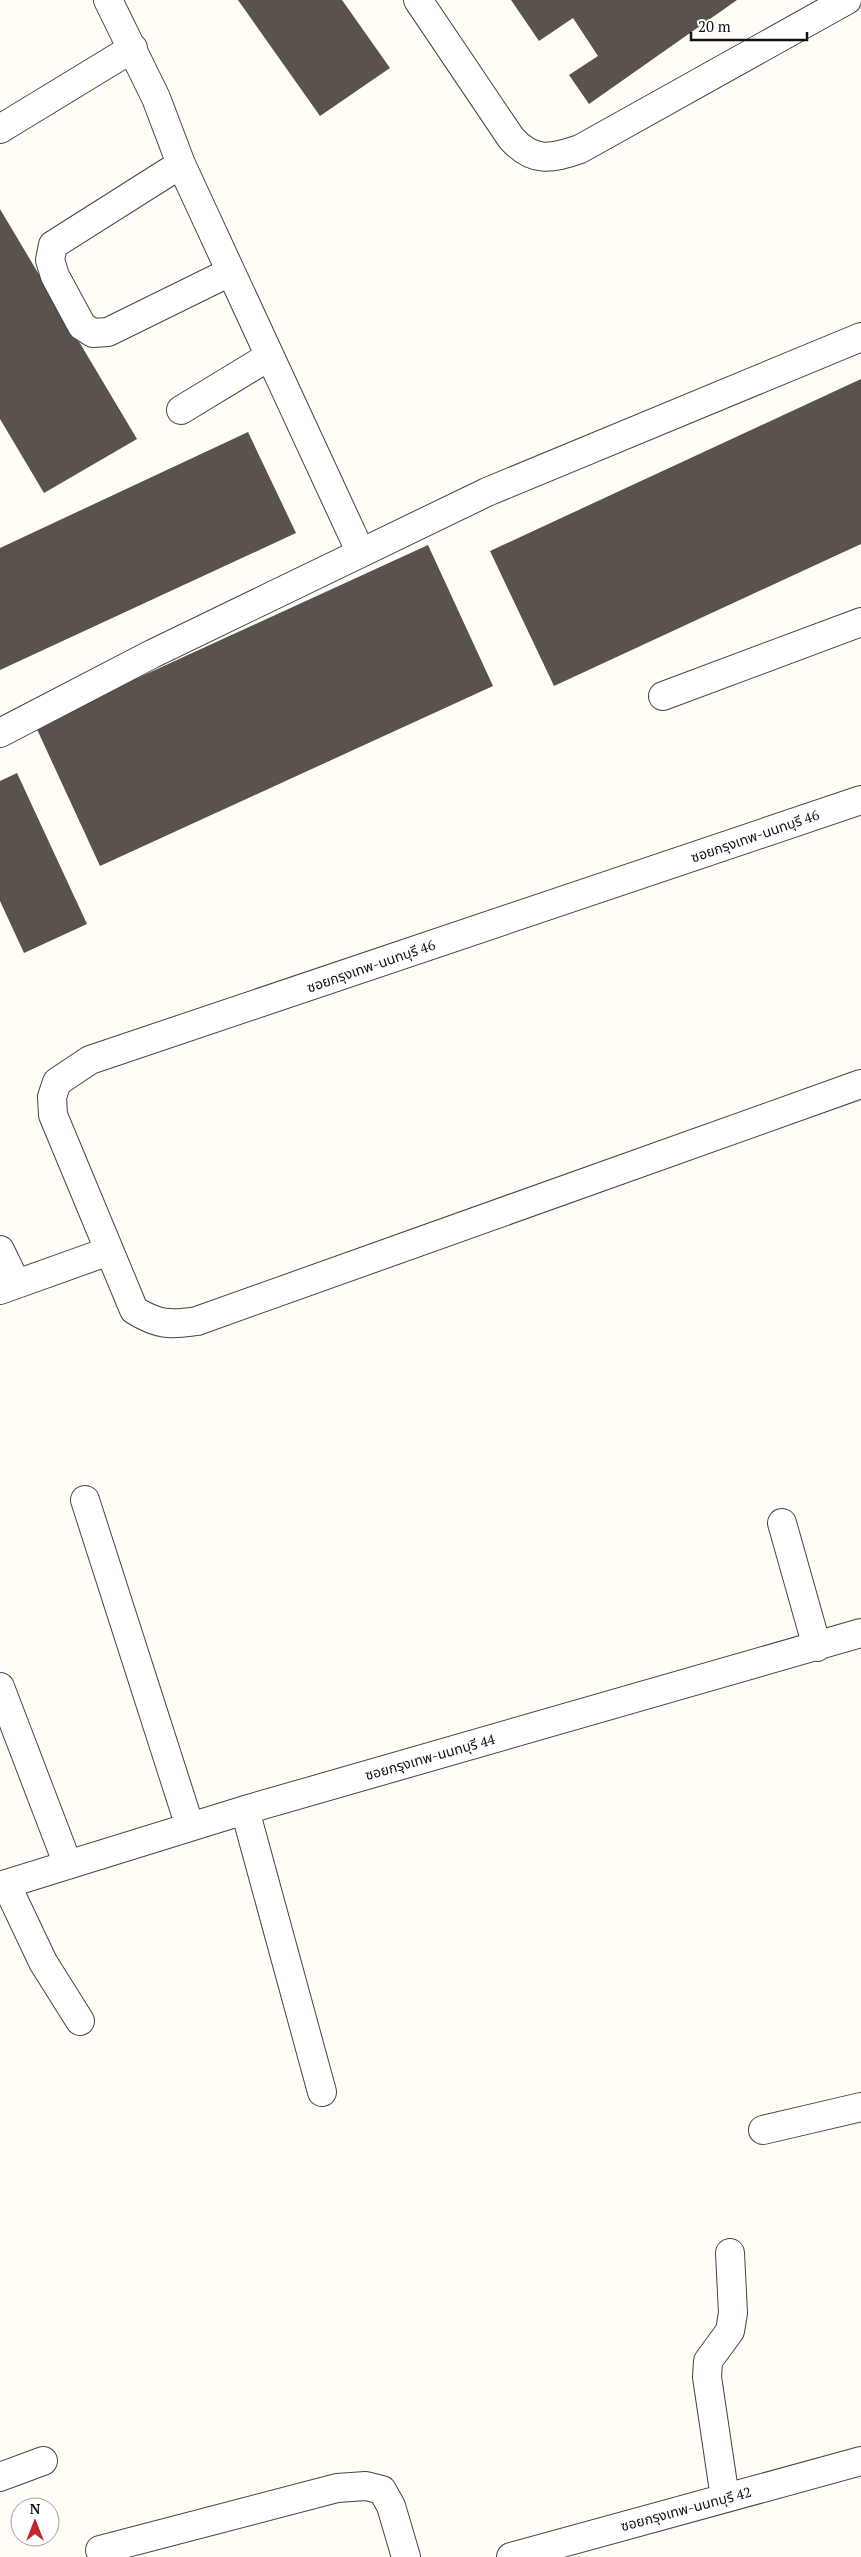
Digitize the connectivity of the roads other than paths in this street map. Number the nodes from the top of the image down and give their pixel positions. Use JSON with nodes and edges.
{"nodes":[{"id":1,"x":108,"y":0,"type":"edge"},
{"id":2,"x":418,"y":0,"type":"edge"},
{"id":3,"x":847,"y":0,"type":"edge"},
{"id":4,"x":133,"y":48,"type":"junction"},
{"id":5,"x":0,"y":129,"type":"edge"},
{"id":6,"x":181,"y":164,"type":"junction"},
{"id":7,"x":230,"y":272,"type":"junction"},
{"id":8,"x":861,"y":337,"type":"edge"},
{"id":9,"x":270,"y":356,"type":"junction"},
{"id":10,"x":181,"y":410,"type":"dead end"},
{"id":11,"x":360,"y":552,"type":"junction"},
{"id":12,"x":861,"y":622,"type":"edge"},
{"id":13,"x":664,"y":696,"type":"dead end"},
{"id":14,"x":0,"y":733,"type":"edge"},
{"id":15,"x":861,"y":800,"type":"edge"},
{"id":16,"x":861,"y":1084,"type":"edge"},
{"id":17,"x":0,"y":1250,"type":"edge"},
{"id":18,"x":109,"y":1251,"type":"junction"},
{"id":19,"x":8,"y":1287,"type":"edge"},
{"id":20,"x":86,"y":1500,"type":"dead end"},
{"id":21,"x":782,"y":1523,"type":"dead end"},
{"id":22,"x":861,"y":1633,"type":"edge"},
{"id":23,"x":817,"y":1647,"type":"junction"},
{"id":24,"x":0,"y":1687,"type":"edge"},
{"id":25,"x":245,"y":1810,"type":"junction"},
{"id":26,"x":190,"y":1827,"type":"junction"},
{"id":27,"x":68,"y":1865,"type":"junction"},
{"id":28,"x":3,"y":1885,"type":"edge"},
{"id":29,"x":80,"y":2021,"type":"dead end"},
{"id":30,"x":322,"y":2092,"type":"dead end"},
{"id":31,"x":861,"y":2107,"type":"edge"},
{"id":32,"x":763,"y":2130,"type":"dead end"},
{"id":33,"x":730,"y":2253,"type":"dead end"},
{"id":34,"x":43,"y":2461,"type":"dead end"},
{"id":35,"x":861,"y":2461,"type":"edge"},
{"id":36,"x":0,"y":2477,"type":"edge"},
{"id":37,"x":725,"y":2498,"type":"junction"},
{"id":38,"x":100,"y":2550,"type":"dead end"},
{"id":39,"x":406,"y":2557,"type":"edge"},
{"id":40,"x":511,"y":2557,"type":"edge"}],
"edges":[{"from":1,"to":4,"type":"street"},
{"from":2,"to":3,"type":"street"},
{"from":4,"to":5,"type":"street"},
{"from":4,"to":6,"type":"street"},
{"from":6,"to":7,"type":"street"},
{"from":6,"to":7,"type":"street"},
{"from":7,"to":9,"type":"street"},
{"from":8,"to":11,"type":"street"},
{"from":9,"to":10,"type":"street"},
{"from":9,"to":11,"type":"street"},
{"from":11,"to":14,"type":"street"},
{"from":12,"to":13,"type":"street"},
{"from":15,"to":18,"type":"street","name":"ซอยกรุงเทพ-นนทบุรี 46"},
{"from":16,"to":18,"type":"street","name":"ซอยกรุงเทพ-นนทบุรี 46"},
{"from":17,"to":19,"type":"street"},
{"from":18,"to":19,"type":"street"},
{"from":20,"to":26,"type":"street"},
{"from":21,"to":23,"type":"street"},
{"from":22,"to":23,"type":"street","name":"ซอยกรุงเทพ-นนทบุรี 44"},
{"from":23,"to":25,"type":"street","name":"ซอยกรุงเทพ-นนทบุรี 44"},
{"from":24,"to":27,"type":"street"},
{"from":25,"to":26,"type":"street","name":"ซอยกรุงเทพ-นนทบุรี 44"},
{"from":25,"to":30,"type":"street"},
{"from":26,"to":27,"type":"street","name":"ซอยกรุงเทพ-นนทบุรี 44"},
{"from":27,"to":28,"type":"street","name":"ซอยกรุงเทพ-นนทบุรี 44"},
{"from":28,"to":29,"type":"street"},
{"from":31,"to":32,"type":"street"},
{"from":33,"to":37,"type":"street"},
{"from":34,"to":36,"type":"street"},
{"from":35,"to":37,"type":"street","name":"ซอยกรุงเทพ-นนทบุรี 42"},
{"from":37,"to":40,"type":"street","name":"ซอยกรุงเทพ-นนทบุรี 42"},
{"from":38,"to":39,"type":"street"}]}
